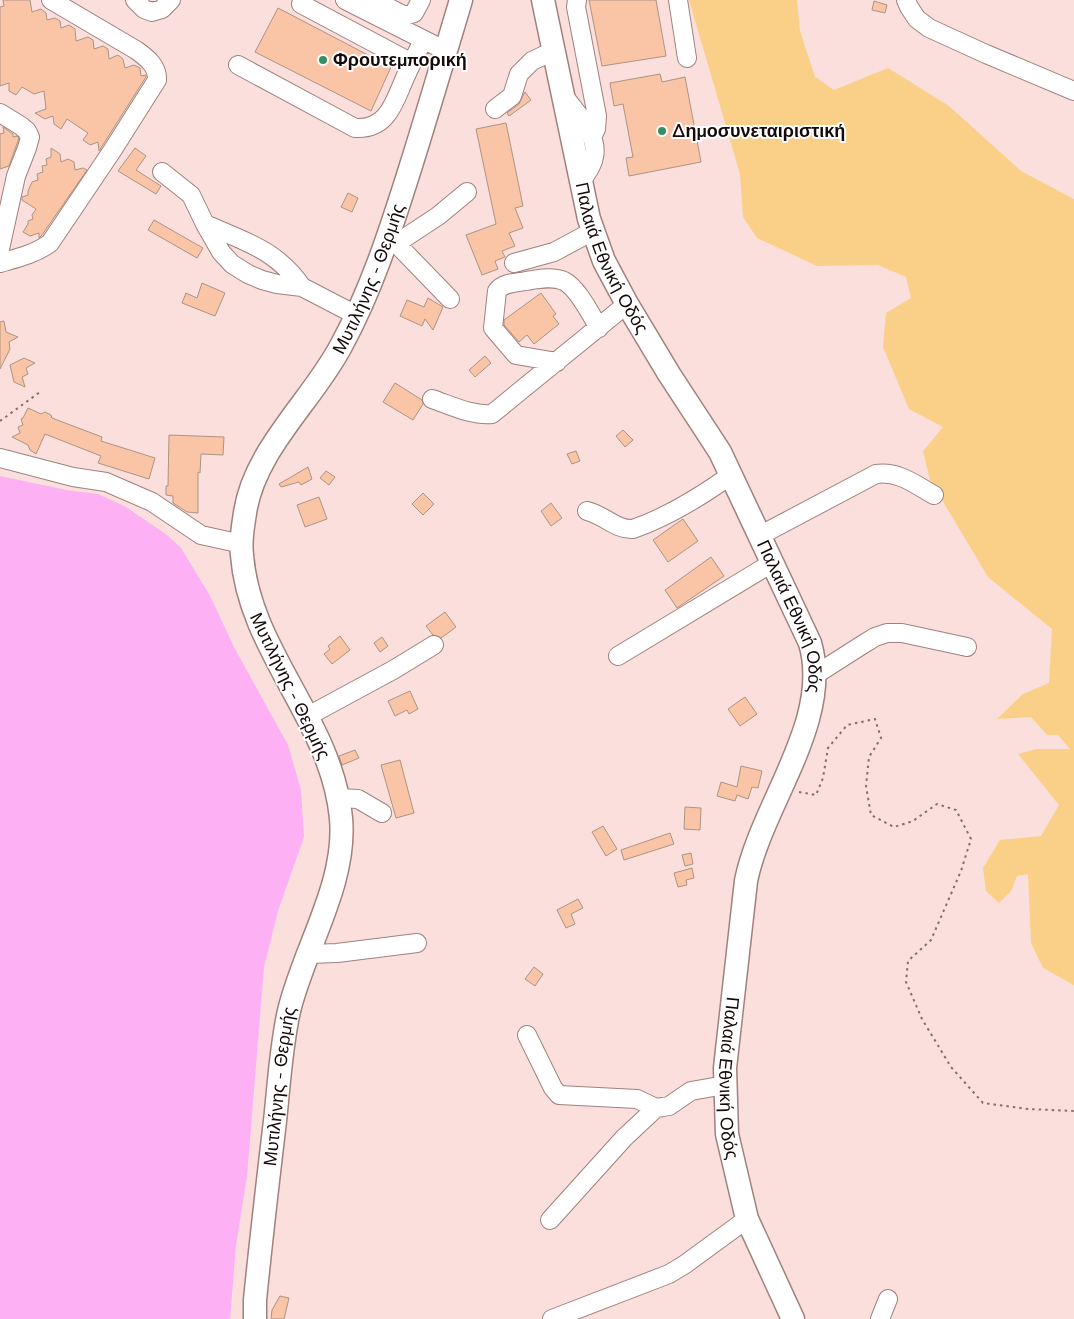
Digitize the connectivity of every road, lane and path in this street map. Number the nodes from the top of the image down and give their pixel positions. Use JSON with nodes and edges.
{"nodes":[{"id":1,"x":135,"y":0,"type":"edge"},
{"id":2,"x":171,"y":0,"type":"edge"},
{"id":3,"x":345,"y":0,"type":"edge"},
{"id":4,"x":374,"y":0,"type":"edge"},
{"id":5,"x":421,"y":0,"type":"edge"},
{"id":6,"x":462,"y":0,"type":"edge"},
{"id":7,"x":543,"y":0,"type":"edge"},
{"id":8,"x":551,"y":0,"type":"edge"},
{"id":9,"x":577,"y":0,"type":"edge"},
{"id":10,"x":678,"y":0,"type":"edge"},
{"id":11,"x":906,"y":0,"type":"edge"},
{"id":12,"x":59,"y":2,"type":"edge"},
{"id":13,"x":301,"y":4,"type":"dead end"},
{"id":14,"x":548,"y":22,"type":"junction"},
{"id":15,"x":423,"y":40,"type":"junction"},
{"id":16,"x":446,"y":51,"type":"junction"},
{"id":17,"x":554,"y":51,"type":"junction"},
{"id":18,"x":687,"y":58,"type":"dead end"},
{"id":19,"x":412,"y":63,"type":"junction"},
{"id":20,"x":238,"y":65,"type":"dead end"},
{"id":21,"x":1074,"y":91,"type":"edge"},
{"id":22,"x":562,"y":92,"type":"junction"},
{"id":23,"x":495,"y":109,"type":"dead end"},
{"id":24,"x":0,"y":113,"type":"edge"},
{"id":25,"x":592,"y":137,"type":"junction"},
{"id":26,"x":162,"y":172,"type":"dead end"},
{"id":27,"x":581,"y":182,"type":"junction"},
{"id":28,"x":467,"y":192,"type":"dead end"},
{"id":29,"x":205,"y":224,"type":"junction"},
{"id":30,"x":2,"y":228,"type":"edge"},
{"id":31,"x":593,"y":231,"type":"junction"},
{"id":32,"x":393,"y":240,"type":"junction"},
{"id":33,"x":253,"y":245,"type":"junction"},
{"id":34,"x":0,"y":249,"type":"edge"},
{"id":35,"x":0,"y":263,"type":"edge"},
{"id":36,"x":514,"y":263,"type":"dead end"},
{"id":37,"x":240,"y":269,"type":"junction"},
{"id":38,"x":302,"y":287,"type":"junction"},
{"id":39,"x":450,"y":299,"type":"dead end"},
{"id":40,"x":627,"y":304,"type":"junction"},
{"id":41,"x":356,"y":315,"type":"junction"},
{"id":42,"x":599,"y":328,"type":"junction"},
{"id":43,"x":557,"y":362,"type":"junction"},
{"id":44,"x":40,"y":392,"type":"dead end"},
{"id":45,"x":432,"y":400,"type":"dead end"},
{"id":46,"x":0,"y":422,"type":"edge"},
{"id":47,"x":0,"y":458,"type":"edge"},
{"id":48,"x":731,"y":475,"type":"junction"},
{"id":49,"x":934,"y":495,"type":"dead end"},
{"id":50,"x":587,"y":511,"type":"dead end"},
{"id":51,"x":759,"y":536,"type":"junction"},
{"id":52,"x":242,"y":544,"type":"junction"},
{"id":53,"x":772,"y":563,"type":"junction"},
{"id":54,"x":434,"y":645,"type":"dead end"},
{"id":55,"x":967,"y":648,"type":"dead end"},
{"id":56,"x":618,"y":656,"type":"dead end"},
{"id":57,"x":815,"y":675,"type":"junction"},
{"id":58,"x":308,"y":716,"type":"junction"},
{"id":59,"x":782,"y":788,"type":"junction"},
{"id":60,"x":339,"y":798,"type":"junction"},
{"id":61,"x":382,"y":813,"type":"dead end"},
{"id":62,"x":417,"y":943,"type":"dead end"},
{"id":63,"x":309,"y":954,"type":"junction"},
{"id":64,"x":527,"y":1036,"type":"dead end"},
{"id":65,"x":725,"y":1085,"type":"junction"},
{"id":66,"x":656,"y":1108,"type":"junction"},
{"id":67,"x":1074,"y":1111,"type":"edge"},
{"id":68,"x":550,"y":1220,"type":"dead end"},
{"id":69,"x":747,"y":1220,"type":"junction"},
{"id":70,"x":888,"y":1300,"type":"dead end"},
{"id":71,"x":255,"y":1319,"type":"edge"},
{"id":72,"x":552,"y":1319,"type":"edge"},
{"id":73,"x":793,"y":1319,"type":"edge"},
{"id":74,"x":880,"y":1319,"type":"edge"}],
"edges":[{"from":1,"to":2,"type":"street"},
{"from":3,"to":15,"type":"street"},
{"from":4,"to":5,"type":"street"},
{"from":6,"to":16,"type":"main road","name":"Μυτιλήνης - Θερμής"},
{"from":7,"to":14,"type":"main road","name":"Παλαιά Εθνική Οδός"},
{"from":8,"to":14,"type":"street"},
{"from":9,"to":25,"type":"street"},
{"from":10,"to":18,"type":"street"},
{"from":11,"to":21,"type":"street"},
{"from":12,"to":35,"type":"street"},
{"from":13,"to":19,"type":"street"},
{"from":14,"to":17,"type":"main road","name":"Παλαιά Εθνική Οδός"},
{"from":15,"to":16,"type":"street"},
{"from":15,"to":19,"type":"street"},
{"from":16,"to":32,"type":"main road","name":"Μυτιλήνης - Θερμής"},
{"from":17,"to":22,"type":"main road","name":"Παλαιά Εθνική Οδός"},
{"from":17,"to":23,"type":"street"},
{"from":19,"to":20,"type":"street"},
{"from":22,"to":25,"type":"street"},
{"from":22,"to":27,"type":"main road","name":"Παλαιά Εθνική Οδός"},
{"from":24,"to":30,"type":"street"},
{"from":25,"to":27,"type":"street"},
{"from":26,"to":29,"type":"street"},
{"from":27,"to":31,"type":"main road","name":"Παλαιά Εθνική Οδός"},
{"from":28,"to":32,"type":"street"},
{"from":29,"to":33,"type":"street"},
{"from":29,"to":37,"type":"street"},
{"from":30,"to":34,"type":"street"},
{"from":31,"to":36,"type":"street"},
{"from":31,"to":40,"type":"main road","name":"Παλαιά Εθνική Οδός"},
{"from":32,"to":39,"type":"street"},
{"from":32,"to":41,"type":"main road","name":"Μυτιλήνης - Θερμής"},
{"from":33,"to":37,"type":"street"},
{"from":33,"to":38,"type":"street"},
{"from":37,"to":38,"type":"street"},
{"from":38,"to":41,"type":"street"},
{"from":40,"to":42,"type":"street"},
{"from":40,"to":48,"type":"main road","name":"Παλαιά Εθνική Οδός"},
{"from":41,"to":52,"type":"main road","name":"Μυτιλήνης - Θερμής"},
{"from":42,"to":43,"type":"street"},
{"from":42,"to":43,"type":"street"},
{"from":43,"to":45,"type":"street"},
{"from":44,"to":46,"type":"path"},
{"from":47,"to":52,"type":"street"},
{"from":48,"to":50,"type":"street"},
{"from":48,"to":51,"type":"main road","name":"Παλαιά Εθνική Οδός"},
{"from":49,"to":51,"type":"street"},
{"from":51,"to":53,"type":"main road","name":"Παλαιά Εθνική Οδός"},
{"from":52,"to":58,"type":"main road","name":"Μυτιλήνης - Θερμής"},
{"from":53,"to":56,"type":"street"},
{"from":53,"to":57,"type":"main road","name":"Παλαιά Εθνική Οδός"},
{"from":54,"to":58,"type":"street"},
{"from":55,"to":57,"type":"street"},
{"from":57,"to":59,"type":"main road","name":"Παλαιά Εθνική Οδός"},
{"from":58,"to":60,"type":"main road","name":"Μυτιλήνης - Θερμής"},
{"from":59,"to":65,"type":"main road","name":"Παλαιά Εθνική Οδός"},
{"from":59,"to":67,"type":"path"},
{"from":60,"to":61,"type":"street"},
{"from":60,"to":63,"type":"main road","name":"Μυτιλήνης - Θερμής"},
{"from":62,"to":63,"type":"street"},
{"from":63,"to":71,"type":"main road","name":"Μυτιλήνης - Θερμής"},
{"from":64,"to":66,"type":"street"},
{"from":65,"to":66,"type":"street"},
{"from":65,"to":69,"type":"main road","name":"Παλαιά Εθνική Οδός"},
{"from":66,"to":68,"type":"street"},
{"from":69,"to":72,"type":"street"},
{"from":69,"to":73,"type":"main road","name":"Παλαιά Εθνική Οδός"},
{"from":70,"to":74,"type":"street"}]}
